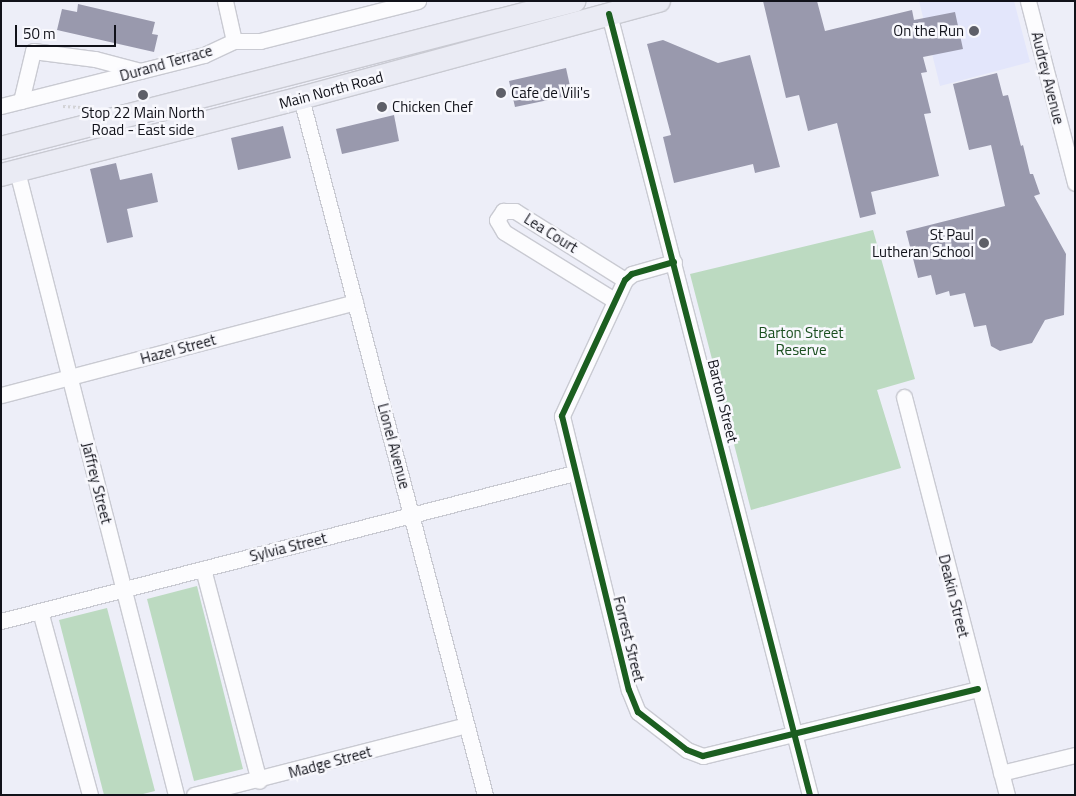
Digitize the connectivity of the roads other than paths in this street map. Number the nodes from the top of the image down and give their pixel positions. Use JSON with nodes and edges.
{"nodes":[{"id":1,"x":225,"y":1,"type":"edge"},
{"id":2,"x":418,"y":1,"type":"edge"},
{"id":3,"x":574,"y":1,"type":"edge"},
{"id":4,"x":659,"y":1,"type":"edge"},
{"id":5,"x":1028,"y":1,"type":"edge"},
{"id":6,"x":609,"y":14,"type":"junction"},
{"id":7,"x":234,"y":41,"type":"junction"},
{"id":8,"x":141,"y":71,"type":"junction"},
{"id":9,"x":301,"y":98,"type":"junction"},
{"id":10,"x":21,"y":101,"type":"junction"},
{"id":11,"x":2,"y":104,"type":"edge"},
{"id":12,"x":6,"y":147,"type":"edge"},
{"id":13,"x":9,"y":173,"type":"edge"},
{"id":14,"x":1075,"y":183,"type":"edge"},
{"id":15,"x":674,"y":262,"type":"junction"},
{"id":16,"x":625,"y":280,"type":"junction"},
{"id":17,"x":614,"y":300,"type":"junction"},
{"id":18,"x":355,"y":302,"type":"junction"},
{"id":19,"x":70,"y":377,"type":"junction"},
{"id":20,"x":1,"y":394,"type":"edge"},
{"id":21,"x":904,"y":397,"type":"dead end"},
{"id":22,"x":574,"y":473,"type":"junction"},
{"id":23,"x":412,"y":516,"type":"junction"},
{"id":24,"x":203,"y":569,"type":"junction"},
{"id":25,"x":125,"y":590,"type":"junction"},
{"id":26,"x":40,"y":611,"type":"junction"},
{"id":27,"x":1,"y":621,"type":"edge"},
{"id":28,"x":978,"y":689,"type":"junction"},
{"id":29,"x":466,"y":725,"type":"junction"},
{"id":30,"x":795,"y":735,"type":"junction"},
{"id":31,"x":1075,"y":755,"type":"edge"},
{"id":32,"x":1001,"y":773,"type":"junction"},
{"id":33,"x":259,"y":780,"type":"junction"},
{"id":34,"x":90,"y":795,"type":"edge"},
{"id":35,"x":176,"y":795,"type":"edge"},
{"id":36,"x":194,"y":795,"type":"edge"},
{"id":37,"x":485,"y":795,"type":"edge"},
{"id":38,"x":810,"y":795,"type":"edge"},
{"id":39,"x":1008,"y":795,"type":"edge"}],
"edges":[{"from":1,"to":7,"type":"street"},
{"from":2,"to":7,"type":"street","name":"Durand Terrace"},
{"from":3,"to":12,"type":"highway","name":"Main North Road"},
{"from":4,"to":6,"type":"highway","name":"Main North Road"},
{"from":5,"to":14,"type":"street","name":"Audrey Avenue"},
{"from":6,"to":9,"type":"highway","name":"Main North Road"},
{"from":6,"to":15,"type":"street","name":"Barton Street"},
{"from":7,"to":8,"type":"street","name":"Durand Terrace"},
{"from":8,"to":10,"type":"street","name":"Durand Terrace"},
{"from":8,"to":10,"type":"street"},
{"from":9,"to":13,"type":"highway","name":"Main North Road"},
{"from":9,"to":18,"type":"street","name":"Lionel Avenue"},
{"from":10,"to":11,"type":"street","name":"Durand Terrace"},
{"from":12,"to":13,"type":"highway"},
{"from":13,"to":19,"type":"street","name":"Jaffrey Street"},
{"from":15,"to":16,"type":"street"},
{"from":15,"to":30,"type":"street","name":"Barton Street"},
{"from":16,"to":17,"type":"street","name":"Forrest Street"},
{"from":16,"to":17,"type":"street","name":"Lea Court"},
{"from":17,"to":22,"type":"street","name":"Forrest Street"},
{"from":18,"to":19,"type":"street","name":"Hazel Street"},
{"from":18,"to":23,"type":"street","name":"Lionel Avenue"},
{"from":19,"to":20,"type":"street","name":"Hazel Street"},
{"from":19,"to":25,"type":"street","name":"Jaffrey Street"},
{"from":21,"to":28,"type":"street","name":"Deakin Street"},
{"from":22,"to":23,"type":"street","name":"Sylvia Street"},
{"from":22,"to":30,"type":"street","name":"Forrest Street"},
{"from":23,"to":24,"type":"street","name":"Sylvia Street"},
{"from":23,"to":29,"type":"street","name":"Lionel Avenue"},
{"from":24,"to":25,"type":"street","name":"Sylvia Street"},
{"from":24,"to":33,"type":"street"},
{"from":25,"to":26,"type":"street","name":"Sylvia Street"},
{"from":25,"to":35,"type":"street","name":"Jaffrey Street"},
{"from":26,"to":27,"type":"street","name":"Sylvia Street"},
{"from":26,"to":34,"type":"street"},
{"from":28,"to":30,"type":"street","name":"Forrest Street"},
{"from":28,"to":32,"type":"street","name":"Deakin Street"},
{"from":29,"to":33,"type":"street","name":"Madge Street"},
{"from":29,"to":37,"type":"street","name":"Lionel Avenue"},
{"from":30,"to":38,"type":"street","name":"Barton Street"},
{"from":31,"to":32,"type":"street"},
{"from":32,"to":39,"type":"street","name":"Deakin Street"},
{"from":33,"to":36,"type":"street","name":"Madge Street"}]}
